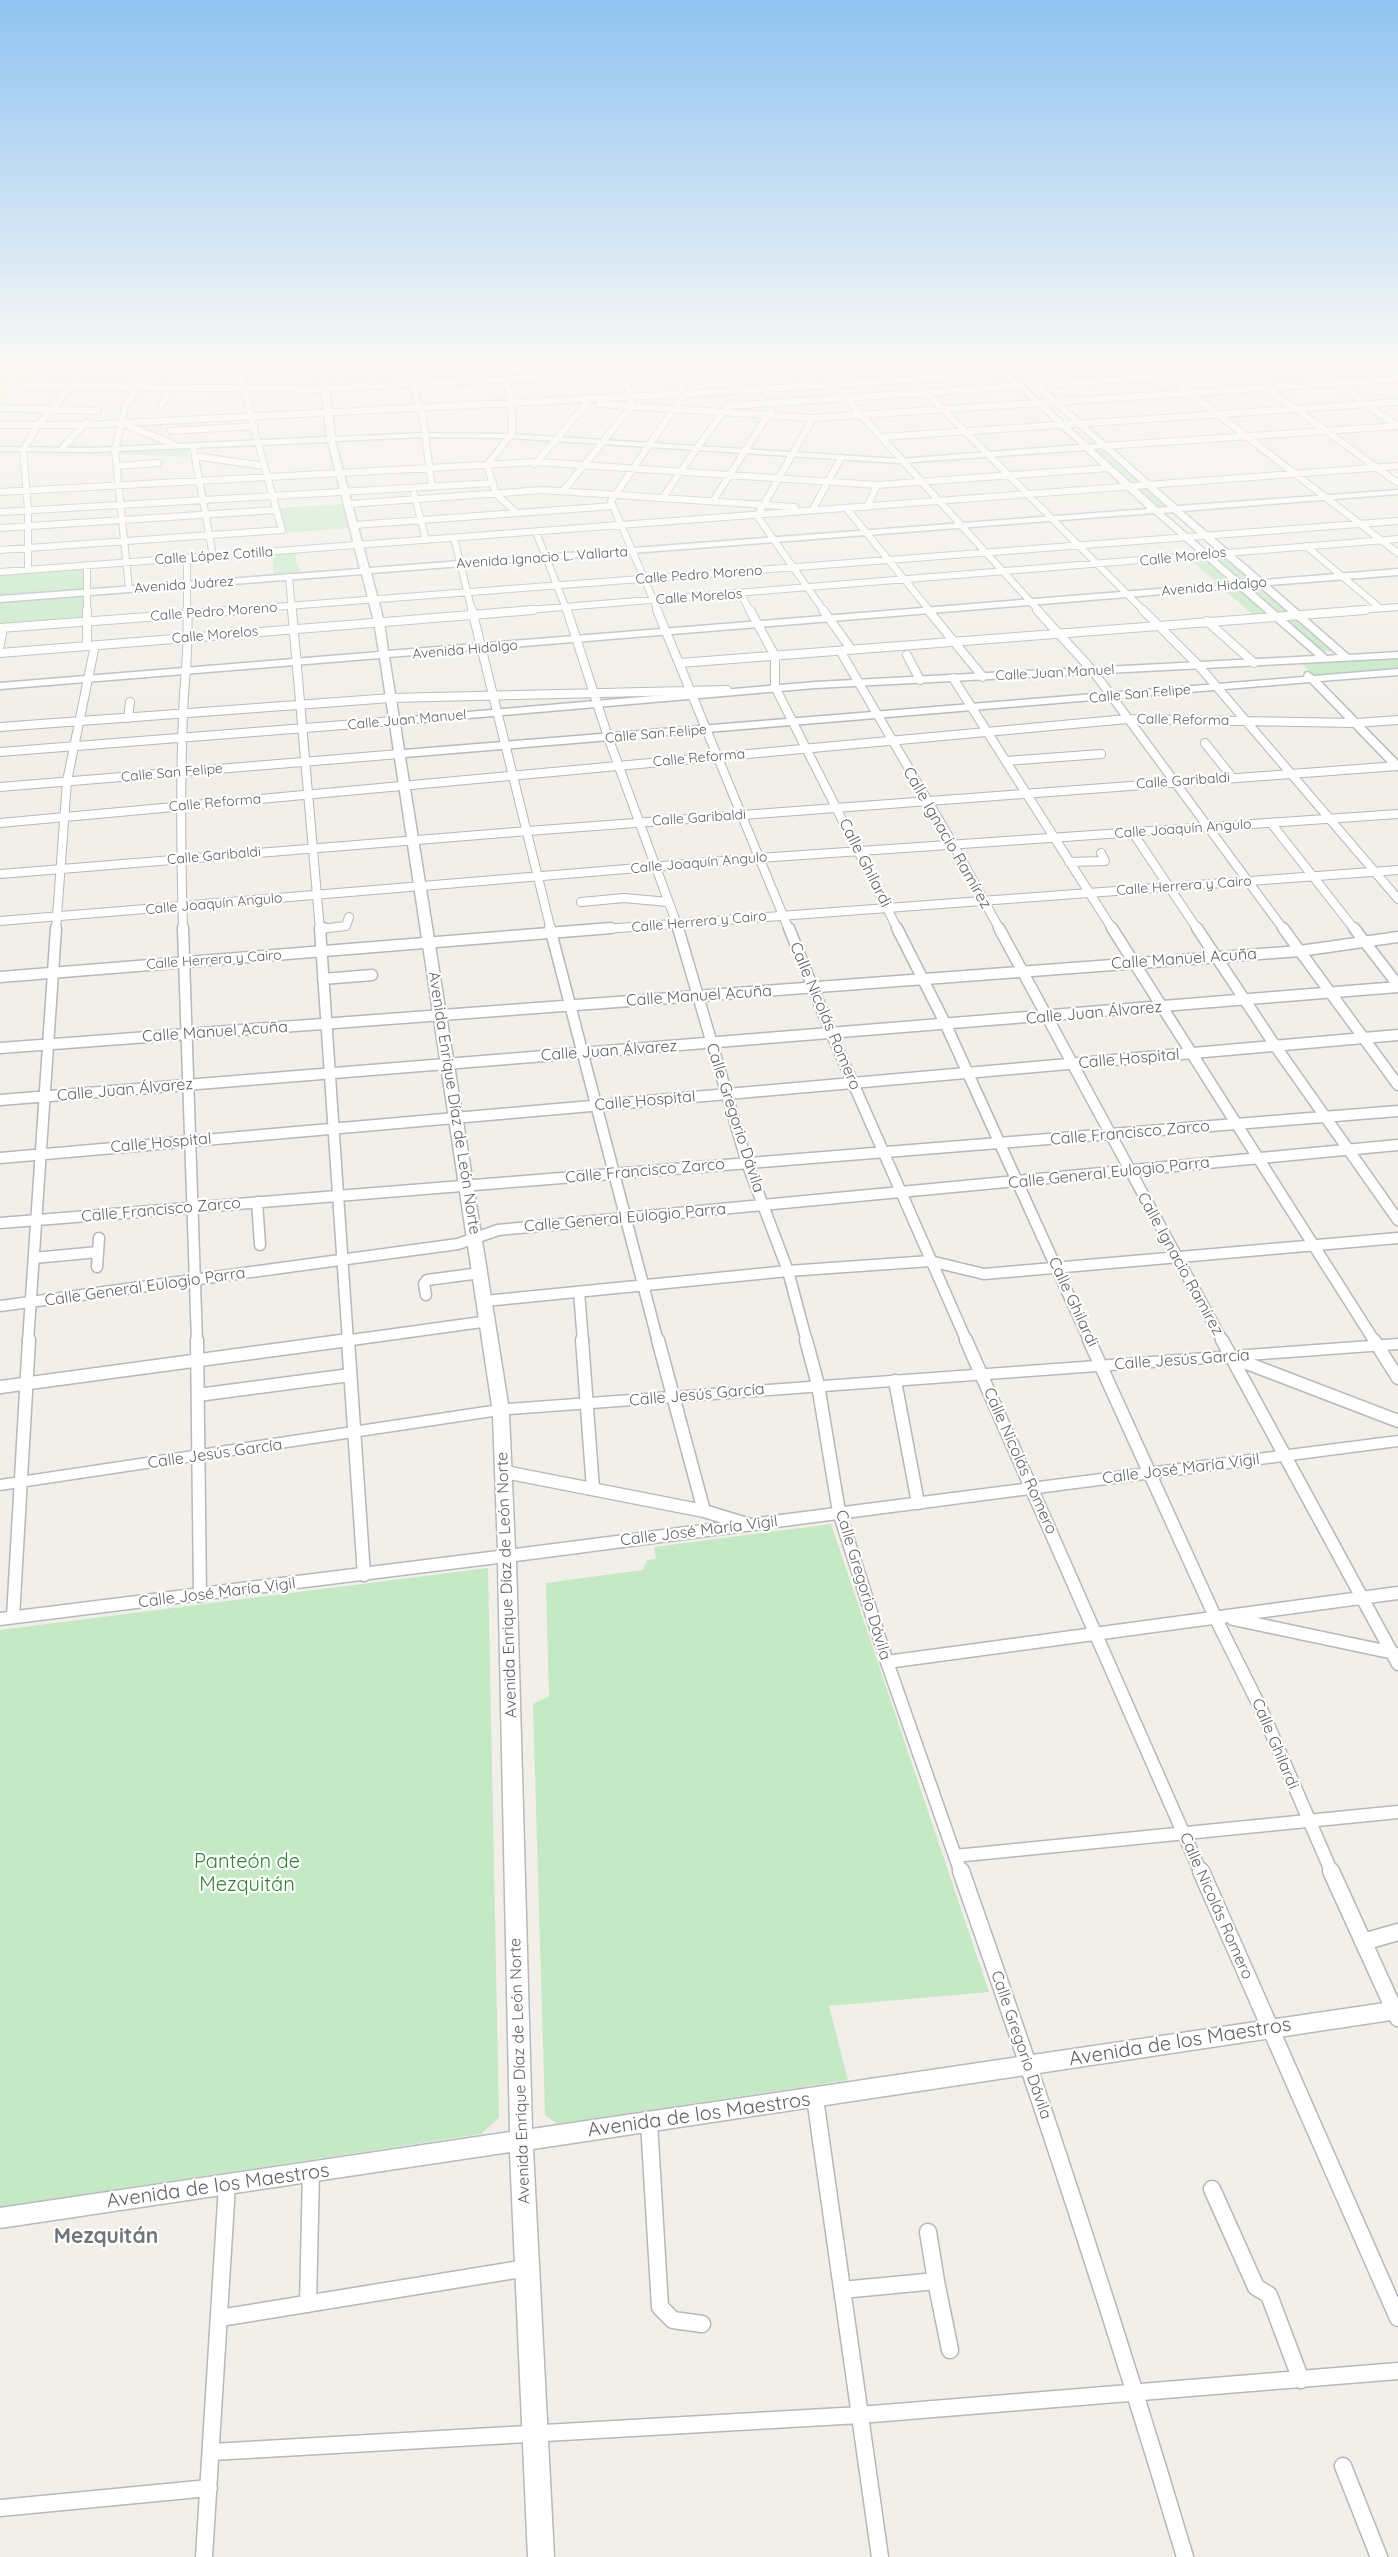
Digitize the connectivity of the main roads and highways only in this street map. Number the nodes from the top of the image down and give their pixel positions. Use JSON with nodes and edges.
{"nodes":[{"id":1,"x":343,"y":482,"type":"edge"},
{"id":2,"x":1125,"y":482,"type":"edge"},
{"id":3,"x":1144,"y":482,"type":"edge"},
{"id":4,"x":1398,"y":492,"type":"edge"},
{"id":5,"x":1175,"y":509,"type":"junction"},
{"id":6,"x":1156,"y":511,"type":"junction"},
{"id":7,"x":367,"y":571,"type":"junction"},
{"id":8,"x":1398,"y":572,"type":"edge"},
{"id":9,"x":1262,"y":583,"type":"junction"},
{"id":10,"x":1242,"y":585,"type":"junction"},
{"id":11,"x":0,"y":599,"type":"edge"},
{"id":12,"x":1337,"y":650,"type":"junction"},
{"id":13,"x":1316,"y":651,"type":"junction"},
{"id":14,"x":1398,"y":655,"type":"edge"},
{"id":15,"x":384,"y":656,"type":"junction"},
{"id":16,"x":1347,"y":658,"type":"junction"},
{"id":17,"x":1325,"y":659,"type":"junction"},
{"id":18,"x":1294,"y":661,"type":"junction"},
{"id":19,"x":1398,"y":672,"type":"edge"},
{"id":20,"x":1312,"y":680,"type":"junction"},
{"id":21,"x":0,"y":686,"type":"edge"},
{"id":22,"x":394,"y":721,"type":"junction"},
{"id":23,"x":399,"y":754,"type":"junction"},
{"id":24,"x":1398,"y":767,"type":"edge"},
{"id":25,"x":1398,"y":1344,"type":"edge"},
{"id":26,"x":501,"y":1410,"type":"junction"},
{"id":27,"x":1398,"y":1441,"type":"edge"},
{"id":28,"x":0,"y":1485,"type":"edge"},
{"id":29,"x":507,"y":1556,"type":"junction"},
{"id":30,"x":6,"y":1618,"type":"edge"},
{"id":31,"x":1397,"y":2013,"type":"edge"},
{"id":32,"x":521,"y":2142,"type":"junction"},
{"id":33,"x":0,"y":2218,"type":"edge"},
{"id":34,"x":541,"y":2557,"type":"edge"}],
"edges":[{"from":1,"to":7,"type":"main road","name":"Avenida Enrique Díaz de León Norte"},
{"from":2,"to":6,"type":"main road"},
{"from":3,"to":5,"type":"main road"},
{"from":4,"to":5,"type":"main road","name":"Avenida Ignacio L. Vallarta"},
{"from":5,"to":6,"type":"main road","name":"Avenida Ignacio L. Vallarta"},
{"from":5,"to":9,"type":"main road"},
{"from":6,"to":7,"type":"main road","name":"Avenida Ignacio L. Vallarta"},
{"from":6,"to":10,"type":"main road"},
{"from":7,"to":11,"type":"main road","name":"Avenida Juárez"},
{"from":7,"to":15,"type":"main road","name":"Avenida Enrique Díaz de León Norte"},
{"from":8,"to":9,"type":"main road","name":"Avenida Hidalgo"},
{"from":9,"to":10,"type":"main road","name":"Avenida Hidalgo"},
{"from":9,"to":12,"type":"main road"},
{"from":10,"to":13,"type":"main road"},
{"from":10,"to":15,"type":"main road","name":"Avenida Hidalgo"},
{"from":12,"to":13,"type":"main road"},
{"from":12,"to":16,"type":"main road"},
{"from":13,"to":17,"type":"main road"},
{"from":14,"to":16,"type":"main road","name":"Calle Juan Manuel"},
{"from":15,"to":21,"type":"main road","name":"Avenida Hidalgo"},
{"from":15,"to":22,"type":"main road","name":"Avenida Enrique Díaz de León Norte"},
{"from":16,"to":17,"type":"main road","name":"Calle Juan Manuel"},
{"from":17,"to":18,"type":"main road","name":"Calle Juan Manuel"},
{"from":18,"to":20,"type":"main road"},
{"from":18,"to":22,"type":"main road","name":"Calle Juan Manuel"},
{"from":19,"to":20,"type":"main road","name":"Calle San Felipe"},
{"from":20,"to":23,"type":"main road","name":"Calle San Felipe"},
{"from":20,"to":24,"type":"main road"},
{"from":22,"to":23,"type":"main road","name":"Avenida Enrique Díaz de León Norte"},
{"from":23,"to":26,"type":"main road","name":"Avenida Enrique Díaz de León Norte"},
{"from":25,"to":26,"type":"main road","name":"Calle Jesús García"},
{"from":26,"to":28,"type":"main road","name":"Calle Jesús García"},
{"from":26,"to":29,"type":"main road","name":"Avenida Enrique Díaz de León Norte"},
{"from":27,"to":29,"type":"main road","name":"Calle José María Vigil"},
{"from":29,"to":30,"type":"main road","name":"Calle José María Vigil"},
{"from":29,"to":32,"type":"main road","name":"Avenida Enrique Díaz de León Norte"},
{"from":31,"to":32,"type":"main road","name":"Avenida de los Maestros"},
{"from":32,"to":33,"type":"main road","name":"Avenida de los Maestros"},
{"from":32,"to":34,"type":"main road","name":"Avenida Enrique Díaz de León Norte"}]}
